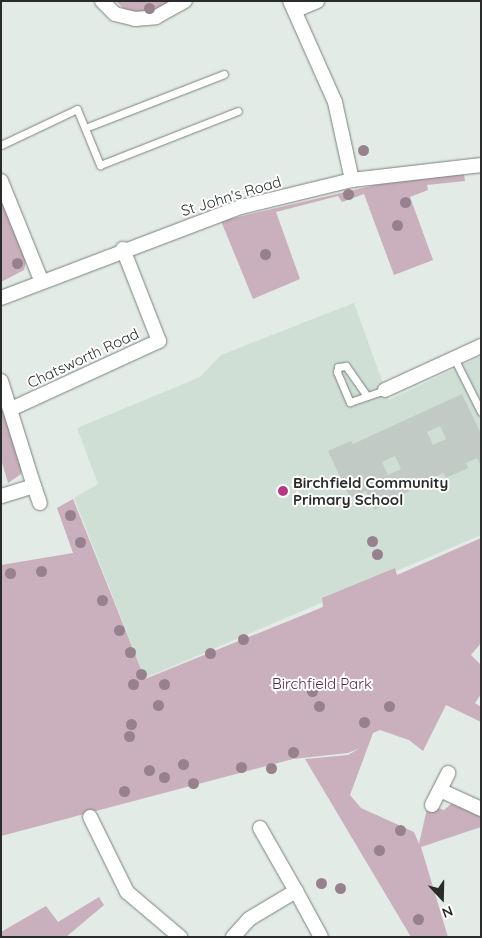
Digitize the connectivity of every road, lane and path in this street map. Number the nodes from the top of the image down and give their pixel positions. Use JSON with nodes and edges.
{"nodes":[{"id":1,"x":102,"y":1,"type":"edge"},
{"id":2,"x":185,"y":1,"type":"edge"},
{"id":3,"x":316,"y":1,"type":"edge"},
{"id":4,"x":293,"y":5,"type":"edge"},
{"id":5,"x":224,"y":74,"type":"dead end"},
{"id":6,"x":238,"y":111,"type":"dead end"},
{"id":7,"x":85,"y":128,"type":"junction"},
{"id":8,"x":1,"y":145,"type":"edge"},
{"id":9,"x":481,"y":165,"type":"edge"},
{"id":10,"x":352,"y":180,"type":"junction"},
{"id":11,"x":1,"y":181,"type":"edge"},
{"id":12,"x":122,"y":249,"type":"junction"},
{"id":13,"x":42,"y":280,"type":"junction"},
{"id":14,"x":1,"y":298,"type":"edge"},
{"id":15,"x":481,"y":346,"type":"edge"},
{"id":16,"x":454,"y":358,"type":"junction"},
{"id":17,"x":1,"y":381,"type":"edge"},
{"id":18,"x":385,"y":390,"type":"joint"},
{"id":19,"x":367,"y":396,"type":"junction"},
{"id":20,"x":11,"y":409,"type":"junction"},
{"id":21,"x":481,"y":412,"type":"edge"},
{"id":22,"x":34,"y":486,"type":"junction"},
{"id":23,"x":1,"y":496,"type":"edge"},
{"id":24,"x":40,"y":504,"type":"dead end"},
{"id":25,"x":448,"y":773,"type":"dead end"},
{"id":26,"x":440,"y":790,"type":"junction"},
{"id":27,"x":432,"y":805,"type":"dead end"},
{"id":28,"x":481,"y":809,"type":"edge"},
{"id":29,"x":90,"y":817,"type":"dead end"},
{"id":30,"x":260,"y":828,"type":"dead end"},
{"id":31,"x":296,"y":891,"type":"junction"},
{"id":32,"x":180,"y":937,"type":"edge"},
{"id":33,"x":233,"y":937,"type":"edge"},
{"id":34,"x":321,"y":937,"type":"edge"}],
"edges":[{"from":1,"to":2,"type":"street"},
{"from":3,"to":4,"type":"street"},
{"from":4,"to":10,"type":"street"},
{"from":5,"to":7,"type":"lane"},
{"from":6,"to":7,"type":"lane"},
{"from":7,"to":8,"type":"lane"},
{"from":9,"to":10,"type":"street","name":"St John's Road"},
{"from":10,"to":12,"type":"street","name":"St John's Road"},
{"from":11,"to":13,"type":"street"},
{"from":12,"to":13,"type":"street","name":"St John's Road"},
{"from":12,"to":20,"type":"street","name":"Chatsworth Road"},
{"from":13,"to":14,"type":"street","name":"St John's Road"},
{"from":15,"to":16,"type":"street"},
{"from":16,"to":18,"type":"street"},
{"from":16,"to":21,"type":"lane"},
{"from":17,"to":20,"type":"street"},
{"from":18,"to":19,"type":"lane"},
{"from":19,"to":19,"type":"lane"},
{"from":20,"to":22,"type":"street"},
{"from":22,"to":23,"type":"street"},
{"from":22,"to":24,"type":"street"},
{"from":25,"to":26,"type":"street"},
{"from":26,"to":27,"type":"street"},
{"from":26,"to":28,"type":"street"},
{"from":29,"to":32,"type":"street"},
{"from":30,"to":31,"type":"street"},
{"from":31,"to":33,"type":"street"},
{"from":31,"to":34,"type":"street"}]}
